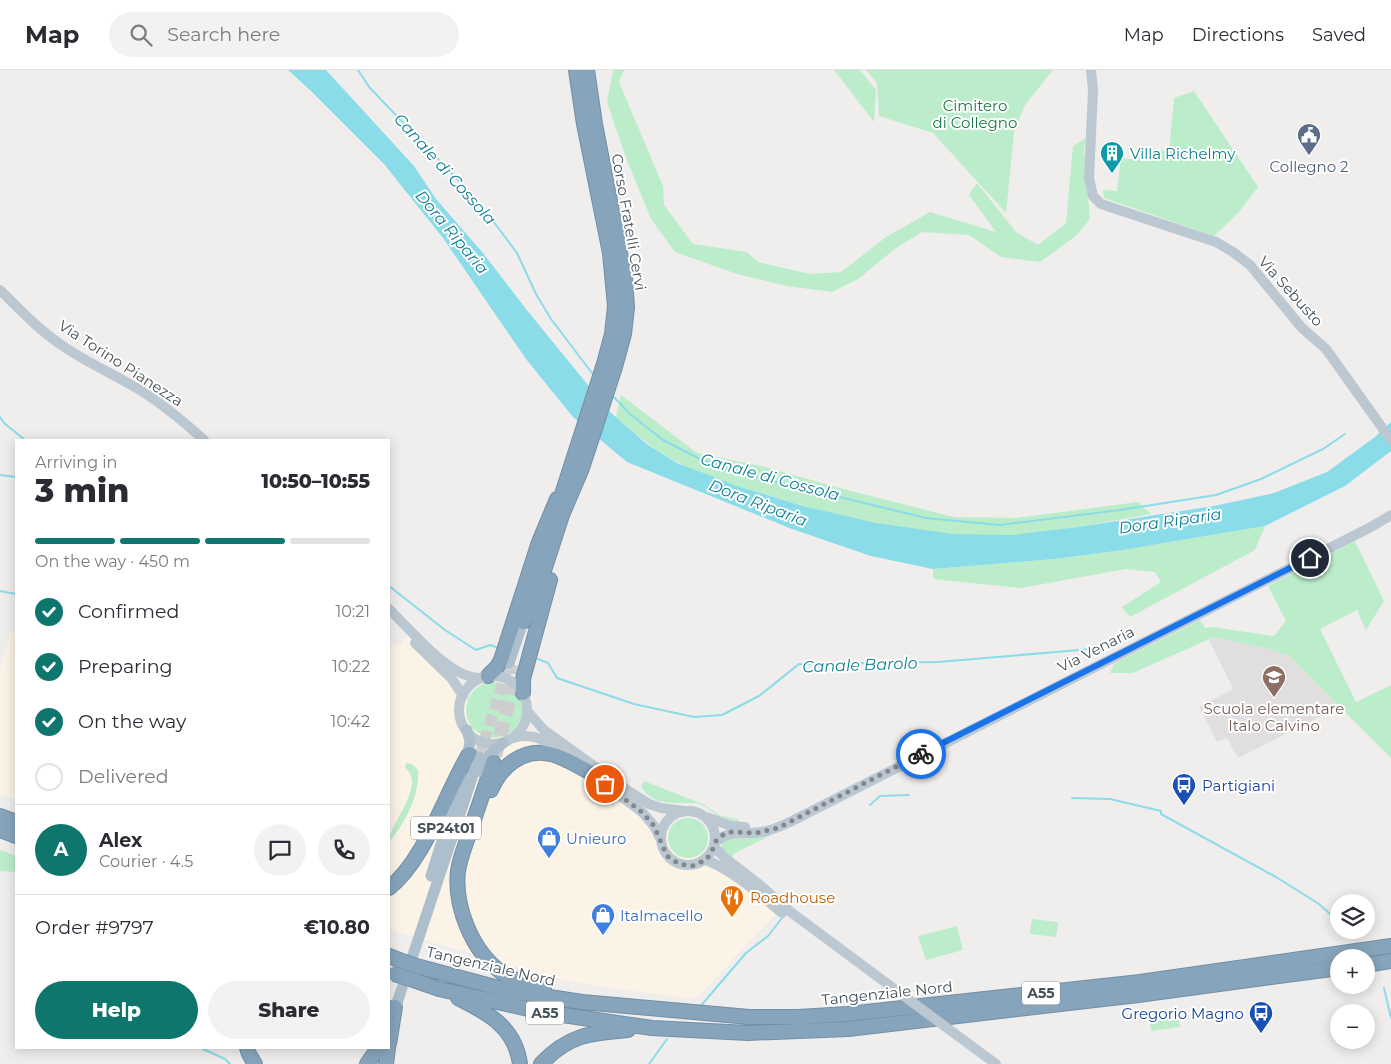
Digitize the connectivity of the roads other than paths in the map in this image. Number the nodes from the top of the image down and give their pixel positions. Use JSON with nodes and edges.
{"nodes":[{"id":1,"x":576,"y":70,"type":"edge"},
{"id":2,"x":586,"y":70,"type":"edge"},
{"id":3,"x":1091,"y":70,"type":"edge"},
{"id":4,"x":0,"y":290,"type":"edge"},
{"id":5,"x":610,"y":365,"type":"junction"},
{"id":6,"x":203,"y":439,"type":"edge"},
{"id":7,"x":1391,"y":440,"type":"edge"},
{"id":8,"x":568,"y":490,"type":"junction"},
{"id":9,"x":1391,"y":515,"type":"edge"},
{"id":10,"x":538,"y":589,"type":"junction"},
{"id":11,"x":390,"y":610,"type":"edge"},
{"id":12,"x":390,"y":617,"type":"edge"},
{"id":13,"x":523,"y":622,"type":"junction"},
{"id":14,"x":514,"y":665,"type":"joint"},
{"id":15,"x":485,"y":677,"type":"junction"},
{"id":16,"x":523,"y":693,"type":"junction"},
{"id":17,"x":463,"y":696,"type":"junction"},
{"id":18,"x":527,"y":711,"type":"junction"},
{"id":19,"x":466,"y":730,"type":"junction"},
{"id":20,"x":508,"y":741,"type":"junction"},
{"id":21,"x":474,"y":756,"type":"junction"},
{"id":22,"x":494,"y":762,"type":"tunnel mouth"},
{"id":23,"x":592,"y":774,"type":"junction"},
{"id":24,"x":815,"y":808,"type":"junction"},
{"id":25,"x":684,"y":811,"type":"junction"},
{"id":26,"x":0,"y":816,"type":"edge"},
{"id":27,"x":706,"y":817,"type":"junction"},
{"id":28,"x":15,"y":822,"type":"edge"},
{"id":29,"x":0,"y":830,"type":"edge"},
{"id":30,"x":15,"y":836,"type":"edge"},
{"id":31,"x":660,"y":840,"type":"junction"},
{"id":32,"x":715,"y":844,"type":"junction"},
{"id":33,"x":706,"y":860,"type":"junction"},
{"id":34,"x":390,"y":887,"type":"edge"},
{"id":35,"x":422,"y":926,"type":"junction"},
{"id":36,"x":468,"y":927,"type":"junction"},
{"id":37,"x":1391,"y":946,"type":"edge"},
{"id":38,"x":394,"y":958,"type":"edge"},
{"id":39,"x":416,"y":961,"type":"junction"},
{"id":40,"x":1391,"y":961,"type":"edge"},
{"id":41,"x":1375,"y":964,"type":"edge"},
{"id":42,"x":1330,"y":969,"type":"edge"},
{"id":43,"x":391,"y":973,"type":"edge"},
{"id":44,"x":887,"y":987,"type":"junction"},
{"id":45,"x":402,"y":988,"type":"dead end"},
{"id":46,"x":439,"y":989,"type":"junction"},
{"id":47,"x":582,"y":1002,"type":"junction"},
{"id":48,"x":395,"y":1007,"type":"junction"},
{"id":49,"x":390,"y":1023,"type":"edge"},
{"id":50,"x":652,"y":1028,"type":"junction"},
{"id":51,"x":390,"y":1035,"type":"edge"},
{"id":52,"x":954,"y":1037,"type":"junction"},
{"id":53,"x":242,"y":1049,"type":"edge"},
{"id":54,"x":247,"y":1049,"type":"edge"},
{"id":55,"x":379,"y":1049,"type":"edge"},
{"id":56,"x":380,"y":1049,"type":"edge"},
{"id":57,"x":388,"y":1049,"type":"edge"},
{"id":58,"x":250,"y":1064,"type":"edge"},
{"id":59,"x":255,"y":1064,"type":"edge"},
{"id":60,"x":367,"y":1064,"type":"edge"},
{"id":61,"x":376,"y":1064,"type":"edge"},
{"id":62,"x":386,"y":1064,"type":"edge"},
{"id":63,"x":520,"y":1064,"type":"edge"},
{"id":64,"x":541,"y":1064,"type":"edge"},
{"id":65,"x":986,"y":1064,"type":"edge"},
{"id":66,"x":996,"y":1064,"type":"edge"}],
"edges":[{"from":1,"to":5,"type":"highway","name":"Corso Fratelli Cervi"},
{"from":2,"to":5,"type":"highway","name":"Corso Fratelli Cervi"},
{"from":3,"to":7,"type":"main road","name":"Via Sebusto"},
{"from":4,"to":6,"type":"main road","name":"Via Torino Pianezza"},
{"from":5,"to":8,"type":"highway","name":"Corso Fratelli Cervi"},
{"from":8,"to":10,"type":"highway"},
{"from":8,"to":13,"type":"highway"},
{"from":8,"to":15,"type":"highway"},
{"from":8,"to":16,"type":"highway"},
{"from":9,"to":24,"type":"main road","name":"Via Venaria"},
{"from":10,"to":13,"type":"highway"},
{"from":10,"to":14,"type":"highway"},
{"from":11,"to":15,"type":"main road"},
{"from":12,"to":17,"type":"main road"},
{"from":13,"to":14,"type":"main road"},
{"from":15,"to":16,"type":"main road"},
{"from":15,"to":17,"type":"main road"},
{"from":16,"to":18,"type":"main road"},
{"from":17,"to":19,"type":"main road"},
{"from":18,"to":20,"type":"main road"},
{"from":18,"to":25,"type":"main road"},
{"from":19,"to":20,"type":"main road"},
{"from":19,"to":21,"type":"main road","number":"SP24t01"},
{"from":20,"to":23,"type":"main road"},
{"from":20,"to":35,"type":"main road","number":"SP24t01"},
{"from":21,"to":34,"type":"highway"},
{"from":21,"to":35,"type":"main road","number":"SP24t01"},
{"from":22,"to":36,"type":"highway"},
{"from":23,"to":31,"type":"main road"},
{"from":23,"to":36,"type":"highway"},
{"from":24,"to":27,"type":"main road","name":"Via Venaria"},
{"from":24,"to":32,"type":"main road","name":"Via Venaria"},
{"from":25,"to":27,"type":"main road"},
{"from":25,"to":31,"type":"main road"},
{"from":26,"to":28,"type":"highway"},
{"from":27,"to":32,"type":"main road"},
{"from":29,"to":30,"type":"highway"},
{"from":31,"to":33,"type":"main road"},
{"from":32,"to":33,"type":"main road"},
{"from":32,"to":44,"type":"main road"},
{"from":33,"to":44,"type":"main road"},
{"from":35,"to":39,"type":"main road","number":"SP24t01"},
{"from":36,"to":47,"type":"highway"},
{"from":37,"to":47,"type":"highway","name":"Tangenziale Nord","number":"A55"},
{"from":38,"to":39,"type":"highway","name":"Tangenziale Nord","number":"A55","bridge":true},
{"from":39,"to":47,"type":"highway","name":"Tangenziale Nord","number":"A55"},
{"from":40,"to":41,"type":"highway"},
{"from":42,"to":50,"type":"highway","name":"Tangenziale Nord","number":"A55"},
{"from":43,"to":46,"type":"highway","name":"Tangenziale Nord","number":"A55","bridge":true},
{"from":44,"to":52,"type":"main road","bridge":true},
{"from":45,"to":48,"type":"main road"},
{"from":46,"to":50,"type":"highway","name":"Tangenziale Nord","number":"A55"},
{"from":46,"to":63,"type":"highway"},
{"from":48,"to":49,"type":"main road"},
{"from":48,"to":51,"type":"highway"},
{"from":50,"to":64,"type":"highway"},
{"from":52,"to":65,"type":"main road"},
{"from":52,"to":66,"type":"main road"},
{"from":53,"to":58,"type":"highway"},
{"from":54,"to":59,"type":"highway"},
{"from":55,"to":60,"type":"highway"},
{"from":56,"to":61,"type":"main road"},
{"from":57,"to":62,"type":"highway"}]}
